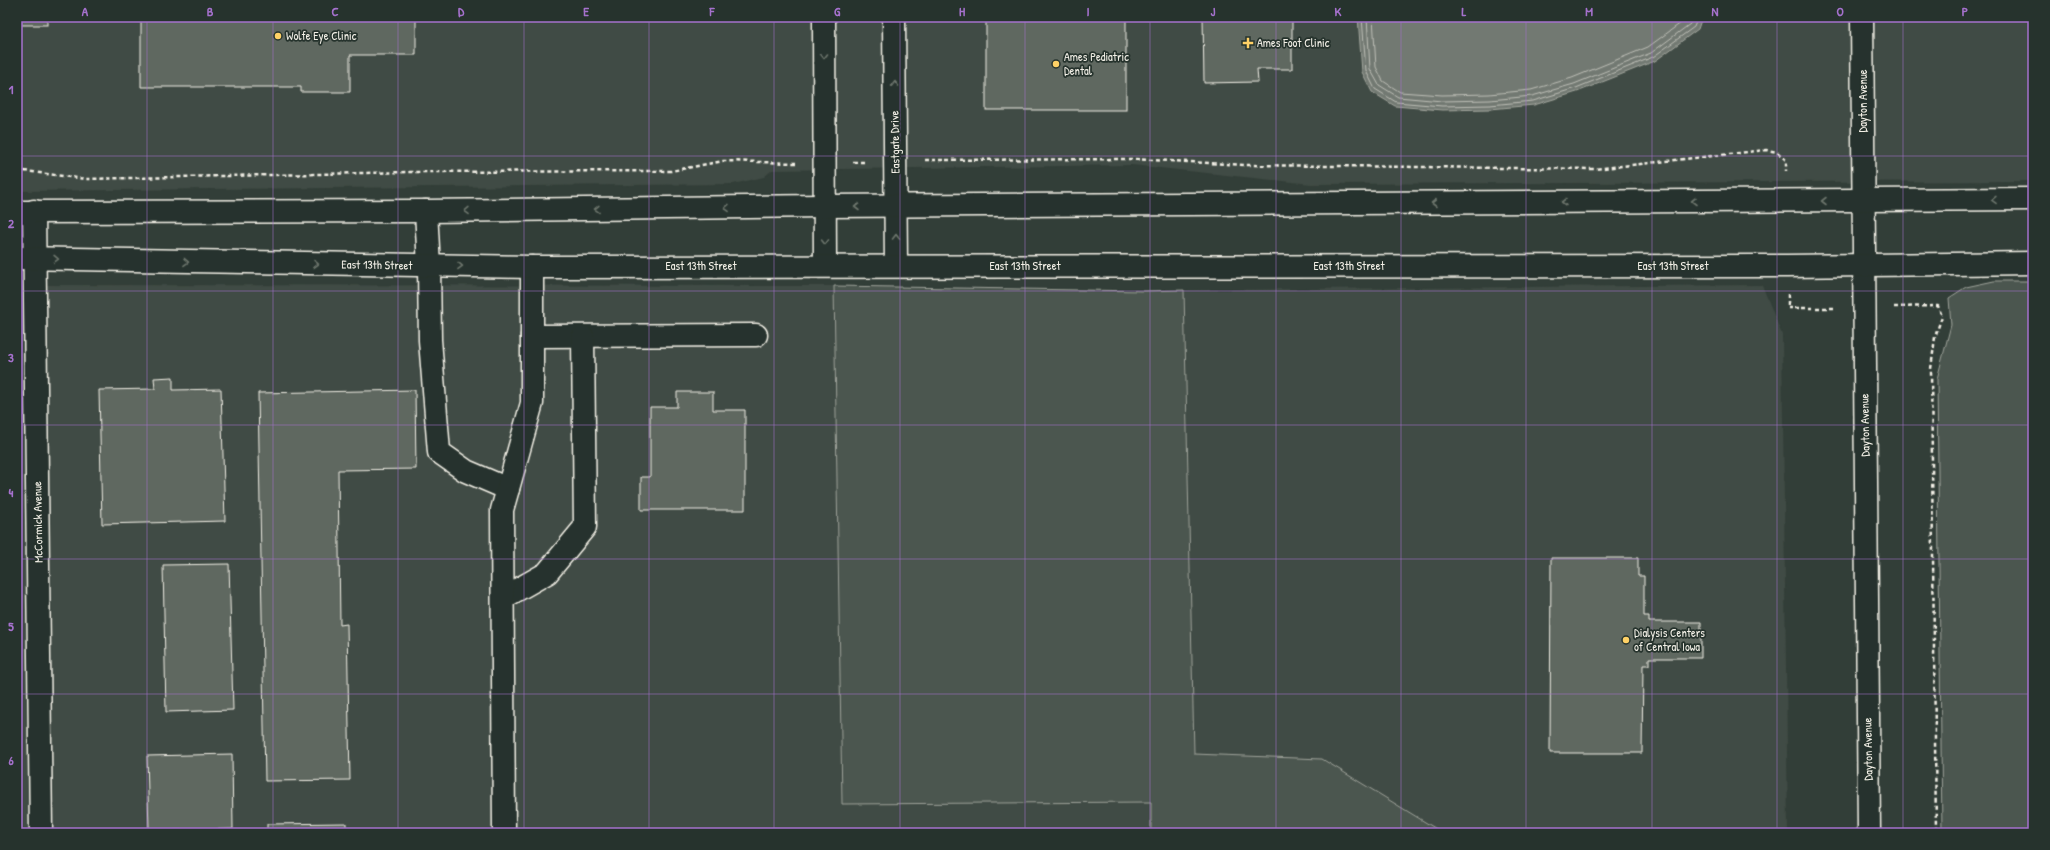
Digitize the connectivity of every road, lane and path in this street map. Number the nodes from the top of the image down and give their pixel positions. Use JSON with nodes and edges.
{"nodes":[{"id":1,"x":824,"y":17,"type":"edge"},
{"id":2,"x":894,"y":17,"type":"edge"},
{"id":3,"x":1862,"y":17,"type":"edge"},
{"id":4,"x":953,"y":160,"type":"dead end"},
{"id":5,"x":1786,"y":160,"type":"dead end"},
{"id":6,"x":780,"y":164,"type":"dead end"},
{"id":7,"x":17,"y":170,"type":"edge"},
{"id":8,"x":2033,"y":199,"type":"edge"},
{"id":9,"x":1863,"y":201,"type":"junction"},
{"id":10,"x":824,"y":206,"type":"junction"},
{"id":11,"x":896,"y":207,"type":"junction"},
{"id":12,"x":26,"y":212,"type":"edge"},
{"id":13,"x":426,"y":212,"type":"junction"},
{"id":14,"x":26,"y":259,"type":"edge"},
{"id":15,"x":2033,"y":263,"type":"edge"},
{"id":16,"x":1864,"y":264,"type":"junction"},
{"id":17,"x":429,"y":266,"type":"junction"},
{"id":18,"x":825,"y":266,"type":"junction"},
{"id":19,"x":896,"y":266,"type":"junction"},
{"id":20,"x":532,"y":267,"type":"junction"},
{"id":21,"x":1788,"y":302,"type":"dead end"},
{"id":22,"x":1938,"y":306,"type":"dead end"},
{"id":23,"x":1792,"y":308,"type":"dead end"},
{"id":24,"x":756,"y":335,"type":"dead end"},
{"id":25,"x":532,"y":336,"type":"junction"},
{"id":26,"x":583,"y":337,"type":"junction"},
{"id":27,"x":508,"y":489,"type":"junction"},
{"id":28,"x":503,"y":598,"type":"junction"},
{"id":29,"x":41,"y":833,"type":"edge"},
{"id":30,"x":504,"y":833,"type":"edge"},
{"id":31,"x":1869,"y":833,"type":"edge"},
{"id":32,"x":1936,"y":833,"type":"edge"}],
"edges":[{"from":1,"to":10,"type":"main road","one_way":true},
{"from":11,"to":2,"type":"main road","name":"Eastgate Drive","one_way":true},
{"from":3,"to":9,"type":"main road","name":"Dayton Avenue"},
{"from":4,"to":5,"type":"path"},
{"from":6,"to":7,"type":"path"},
{"from":8,"to":9,"type":"main road","one_way":true},
{"from":9,"to":11,"type":"main road","one_way":true},
{"from":9,"to":16,"type":"main road","name":"Dayton Avenue"},
{"from":11,"to":10,"type":"main road","one_way":true},
{"from":10,"to":13,"type":"main road","one_way":true},
{"from":10,"to":18,"type":"main road","one_way":true},
{"from":19,"to":11,"type":"main road","name":"Eastgate Drive","one_way":true},
{"from":12,"to":13,"type":"main road"},
{"from":12,"to":14,"type":"main road","name":"McCormick Avenue"},
{"from":13,"to":17,"type":"main road"},
{"from":14,"to":17,"type":"main road","name":"East 13th Street","one_way":true},
{"from":14,"to":29,"type":"main road","name":"McCormick Avenue"},
{"from":15,"to":16,"type":"main road","name":"East 13th Street"},
{"from":16,"to":19,"type":"main road","name":"East 13th Street"},
{"from":16,"to":31,"type":"main road","name":"Dayton Avenue"},
{"from":17,"to":20,"type":"main road","name":"East 13th Street","one_way":true},
{"from":17,"to":27,"type":"main road"},
{"from":18,"to":19,"type":"main road","name":"East 13th Street"},
{"from":18,"to":20,"type":"main road","name":"East 13th Street"},
{"from":20,"to":25,"type":"main road"},
{"from":21,"to":23,"type":"path"},
{"from":22,"to":32,"type":"path"},
{"from":24,"to":26,"type":"main road"},
{"from":25,"to":26,"type":"main road"},
{"from":25,"to":27,"type":"main road"},
{"from":26,"to":28,"type":"main road"},
{"from":27,"to":28,"type":"main road"},
{"from":28,"to":30,"type":"main road"}]}
